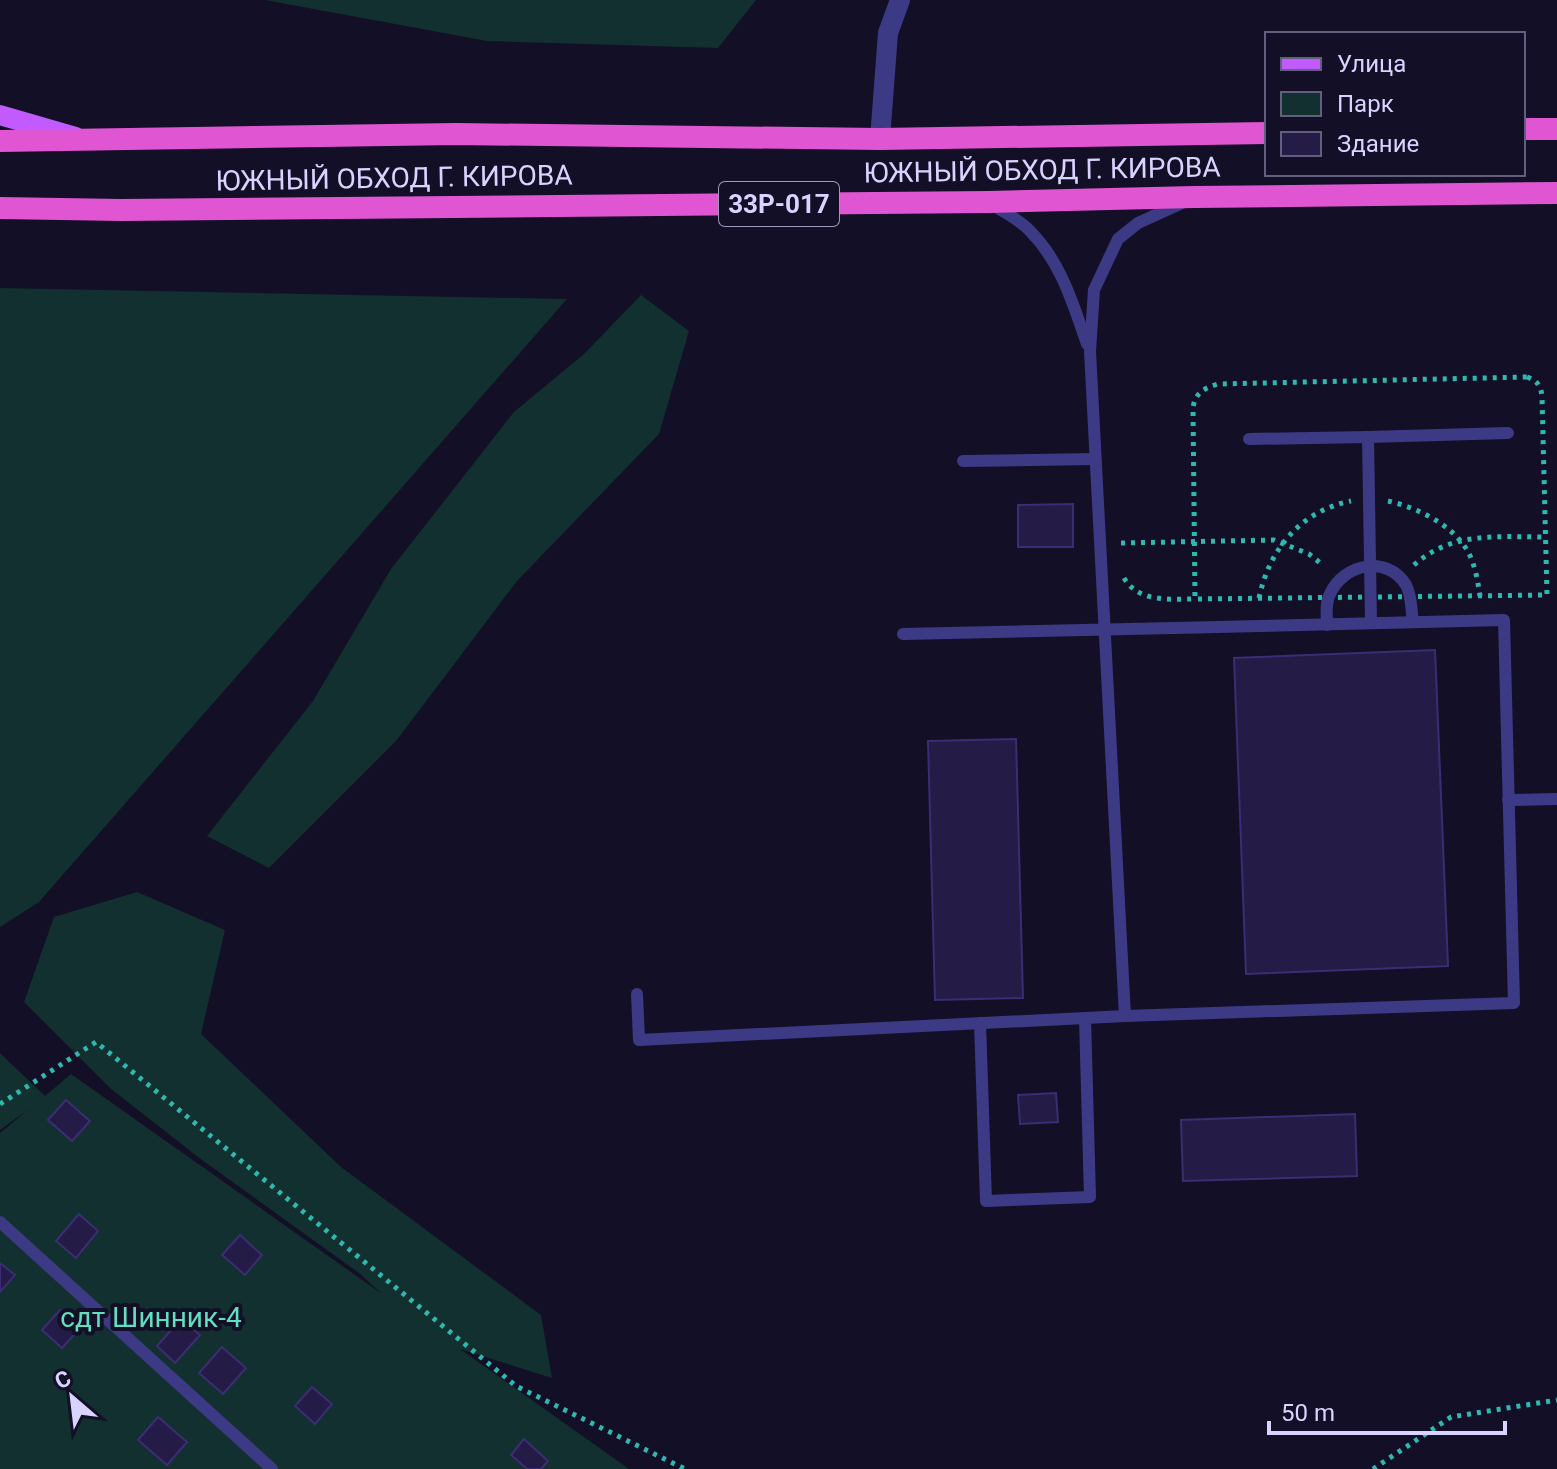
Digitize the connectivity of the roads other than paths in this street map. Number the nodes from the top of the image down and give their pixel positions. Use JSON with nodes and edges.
{"nodes":[{"id":1,"x":900,"y":0,"type":"edge"},
{"id":2,"x":0,"y":115,"type":"edge"},
{"id":3,"x":1525,"y":129,"type":"edge"},
{"id":4,"x":1557,"y":129,"type":"edge"},
{"id":5,"x":1265,"y":133,"type":"edge"},
{"id":6,"x":880,"y":139,"type":"junction"},
{"id":7,"x":0,"y":141,"type":"edge"},
{"id":8,"x":91,"y":141,"type":"junction"},
{"id":9,"x":1557,"y":193,"type":"edge"},
{"id":10,"x":1194,"y":197,"type":"junction"},
{"id":11,"x":989,"y":202,"type":"junction"},
{"id":12,"x":0,"y":208,"type":"edge"},
{"id":13,"x":1090,"y":351,"type":"junction"},
{"id":14,"x":1508,"y":433,"type":"dead end"},
{"id":15,"x":1368,"y":437,"type":"junction"},
{"id":16,"x":1249,"y":439,"type":"dead end"},
{"id":17,"x":1095,"y":459,"type":"junction"},
{"id":18,"x":963,"y":461,"type":"dead end"},
{"id":19,"x":1370,"y":566,"type":"junction"},
{"id":20,"x":1413,"y":622,"type":"junction"},
{"id":21,"x":1371,"y":623,"type":"junction"},
{"id":22,"x":1327,"y":625,"type":"junction"},
{"id":23,"x":1104,"y":630,"type":"junction"},
{"id":24,"x":903,"y":634,"type":"dead end"},
{"id":25,"x":1557,"y":799,"type":"edge"},
{"id":26,"x":1508,"y":800,"type":"junction"},
{"id":27,"x":637,"y":994,"type":"dead end"},
{"id":28,"x":1125,"y":1016,"type":"junction"},
{"id":29,"x":1085,"y":1018,"type":"junction"},
{"id":30,"x":980,"y":1023,"type":"junction"},
{"id":31,"x":0,"y":1222,"type":"edge"},
{"id":32,"x":272,"y":1469,"type":"edge"}],
"edges":[{"from":1,"to":6,"type":"street"},
{"from":2,"to":8,"type":"main road"},
{"from":3,"to":4,"type":"highway"},
{"from":5,"to":6,"type":"highway","name":"ЮЖНЫЙ ОБХОД Г. КИРОВА"},
{"from":6,"to":8,"type":"highway","name":"ЮЖНЫЙ ОБХОД Г. КИРОВА"},
{"from":7,"to":8,"type":"highway","name":"ЮЖНЫЙ ОБХОД Г. КИРОВА"},
{"from":9,"to":10,"type":"highway","name":"ЮЖНЫЙ ОБХОД Г. КИРОВА","number":"33Р-017"},
{"from":10,"to":11,"type":"highway","name":"ЮЖНЫЙ ОБХОД Г. КИРОВА","number":"33Р-017"},
{"from":10,"to":13,"type":"lane"},
{"from":11,"to":12,"type":"highway","name":"ЮЖНЫЙ ОБХОД Г. КИРОВА","number":"33Р-017"},
{"from":11,"to":13,"type":"lane"},
{"from":13,"to":17,"type":"lane"},
{"from":14,"to":15,"type":"lane"},
{"from":15,"to":16,"type":"lane"},
{"from":15,"to":19,"type":"lane"},
{"from":17,"to":18,"type":"lane"},
{"from":17,"to":23,"type":"lane"},
{"from":19,"to":20,"type":"lane"},
{"from":19,"to":21,"type":"lane"},
{"from":19,"to":22,"type":"lane"},
{"from":20,"to":21,"type":"lane"},
{"from":20,"to":26,"type":"lane"},
{"from":21,"to":22,"type":"lane"},
{"from":22,"to":23,"type":"lane"},
{"from":23,"to":24,"type":"lane"},
{"from":23,"to":28,"type":"lane"},
{"from":25,"to":26,"type":"lane"},
{"from":26,"to":28,"type":"lane"},
{"from":27,"to":30,"type":"lane"},
{"from":28,"to":29,"type":"lane"},
{"from":29,"to":30,"type":"lane"},
{"from":29,"to":30,"type":"lane"},
{"from":31,"to":32,"type":"lane"}]}
